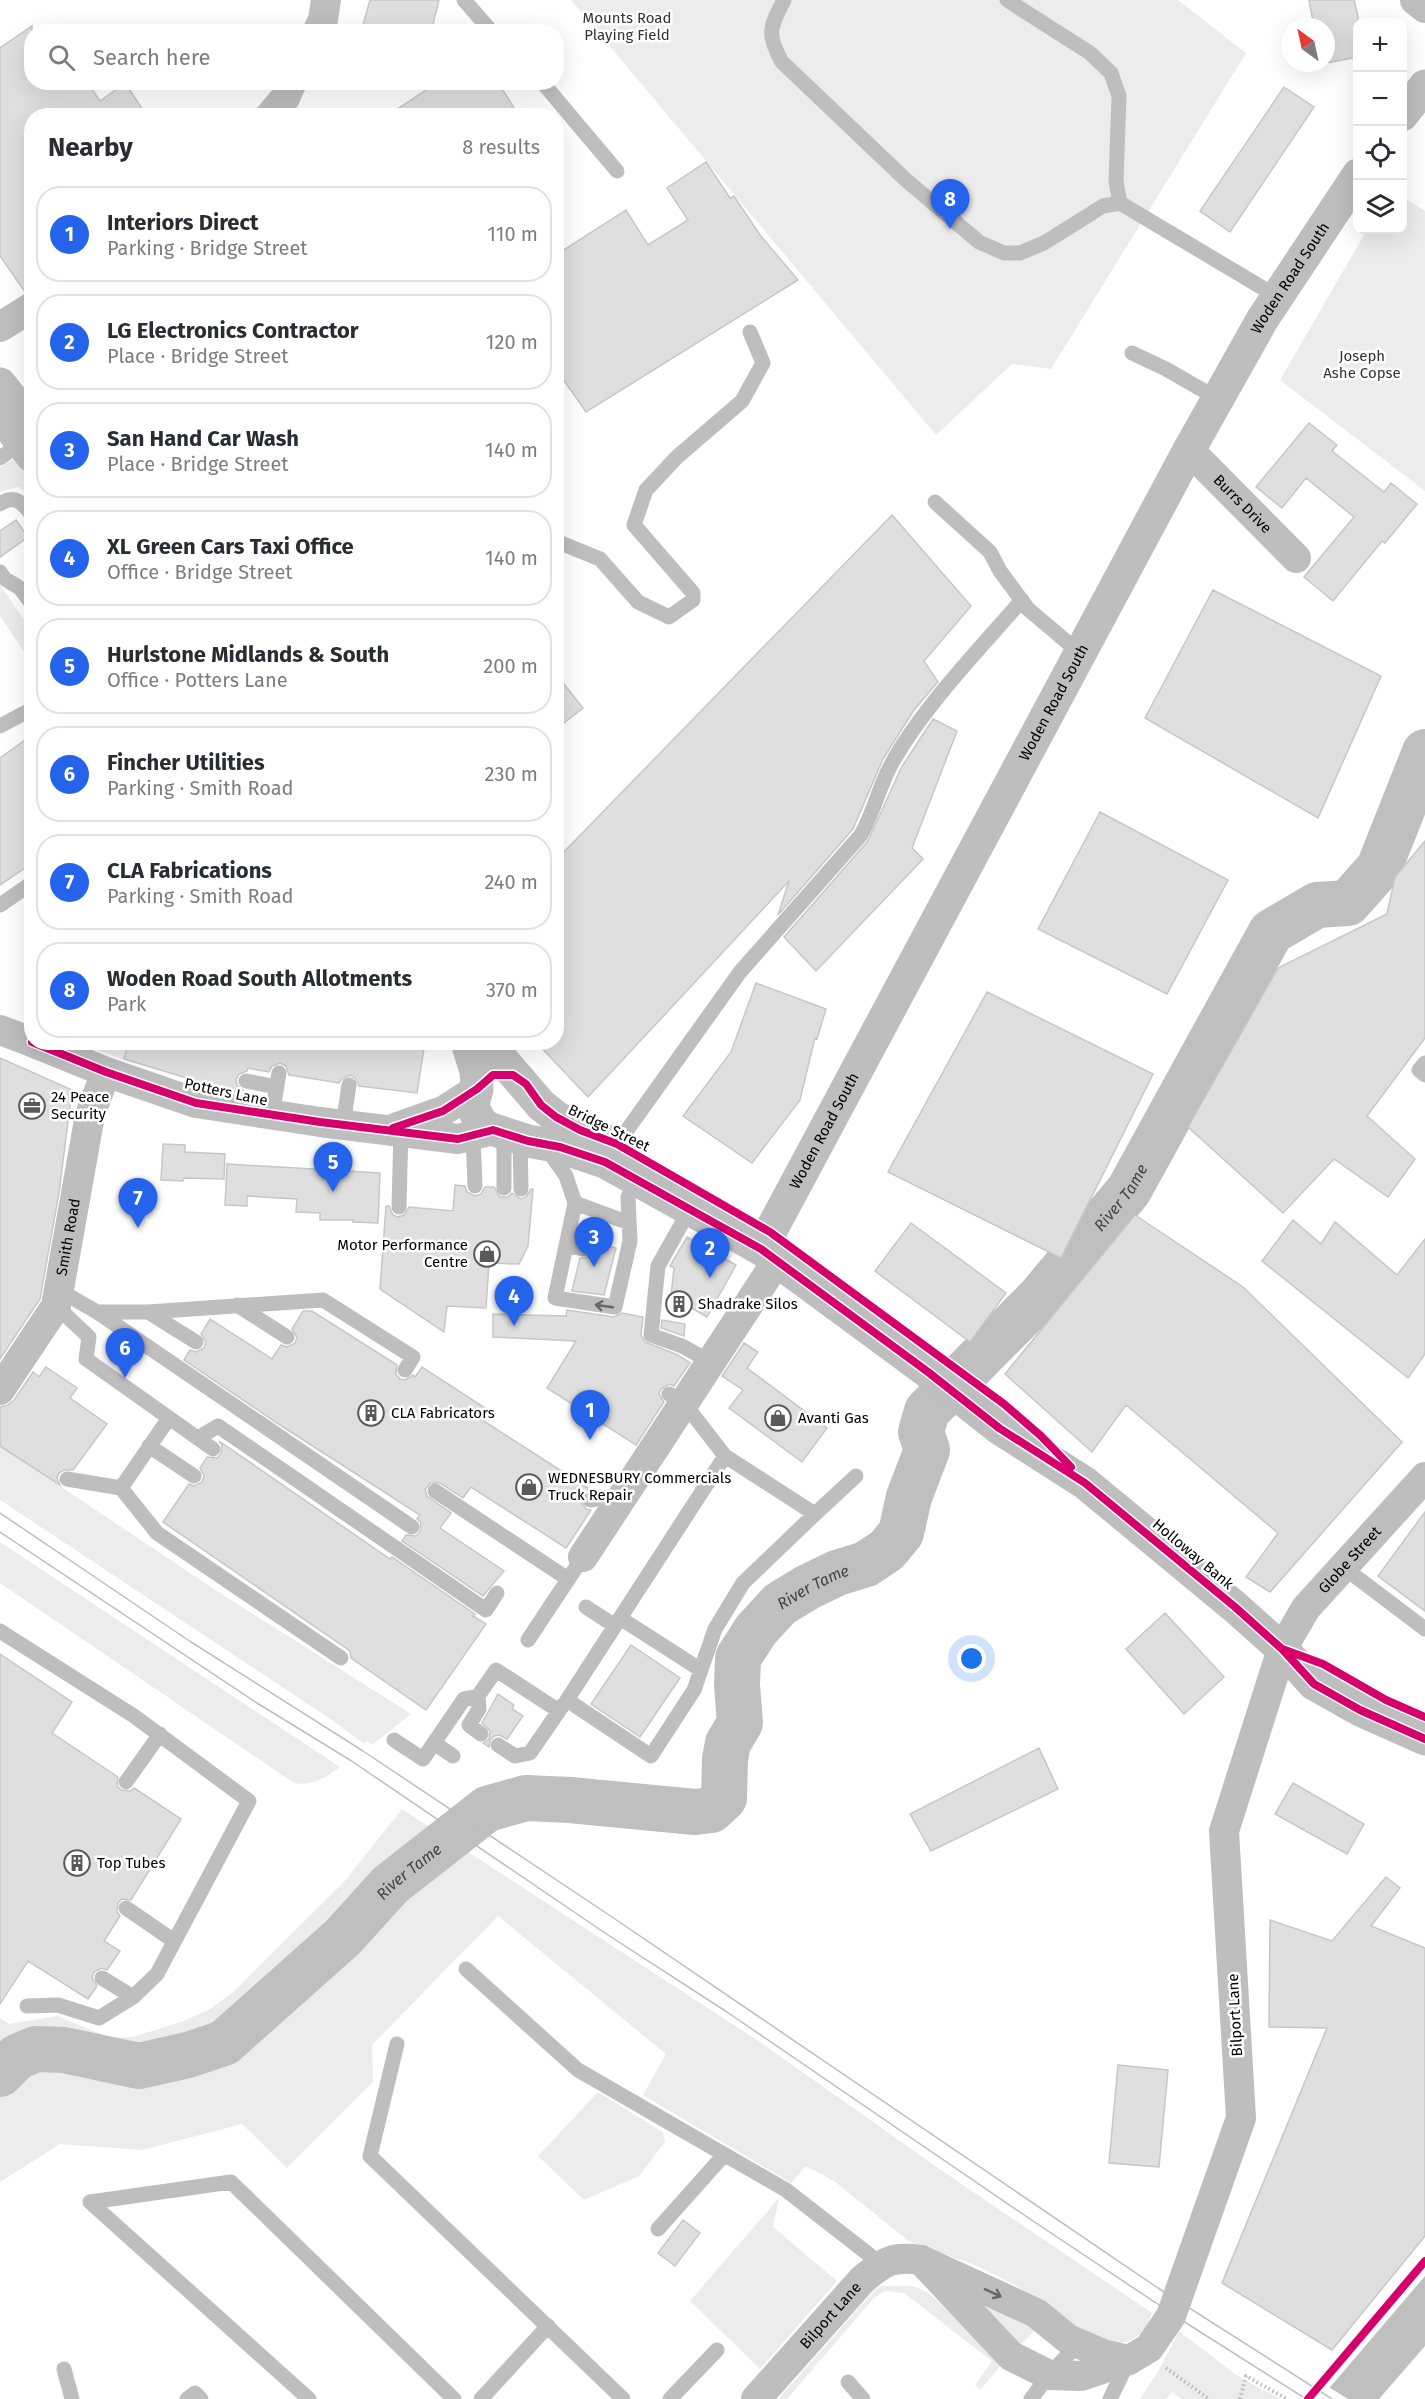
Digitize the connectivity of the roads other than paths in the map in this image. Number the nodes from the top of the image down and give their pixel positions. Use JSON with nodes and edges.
{"nodes":[{"id":1,"x":326,"y":0,"type":"edge"},
{"id":2,"x":464,"y":0,"type":"edge"},
{"id":3,"x":784,"y":0,"type":"edge"},
{"id":4,"x":1007,"y":0,"type":"edge"},
{"id":5,"x":1415,"y":0,"type":"edge"},
{"id":6,"x":1425,"y":8,"type":"edge"},
{"id":7,"x":320,"y":24,"type":"edge"},
{"id":8,"x":485,"y":24,"type":"edge"},
{"id":9,"x":1425,"y":86,"type":"edge"},
{"id":10,"x":288,"y":90,"type":"edge"},
{"id":11,"x":549,"y":90,"type":"edge"},
{"id":12,"x":277,"y":108,"type":"edge"},
{"id":13,"x":564,"y":108,"type":"edge"},
{"id":14,"x":564,"y":108,"type":"edge"},
{"id":15,"x":1407,"y":109,"type":"edge"},
{"id":16,"x":616,"y":171,"type":"dead end"},
{"id":17,"x":1355,"y":180,"type":"edge"},
{"id":18,"x":1120,"y":203,"type":"junction"},
{"id":19,"x":1278,"y":297,"type":"junction"},
{"id":20,"x":24,"y":312,"type":"edge"},
{"id":21,"x":0,"y":327,"type":"edge"},
{"id":22,"x":750,"y":332,"type":"dead end"},
{"id":23,"x":1132,"y":353,"type":"dead end"},
{"id":24,"x":0,"y":384,"type":"edge"},
{"id":25,"x":1218,"y":399,"type":"junction"},
{"id":26,"x":0,"y":401,"type":"edge"},
{"id":27,"x":0,"y":415,"type":"edge"},
{"id":28,"x":23,"y":444,"type":"edge"},
{"id":29,"x":1189,"y":450,"type":"junction"},
{"id":30,"x":935,"y":502,"type":"dead end"},
{"id":31,"x":0,"y":504,"type":"edge"},
{"id":32,"x":24,"y":505,"type":"edge"},
{"id":33,"x":564,"y":544,"type":"edge"},
{"id":34,"x":1296,"y":558,"type":"dead end"},
{"id":35,"x":0,"y":572,"type":"edge"},
{"id":36,"x":24,"y":593,"type":"edge"},
{"id":37,"x":1022,"y":600,"type":"junction"},
{"id":38,"x":1080,"y":653,"type":"junction"},
{"id":39,"x":24,"y":713,"type":"edge"},
{"id":40,"x":0,"y":726,"type":"edge"},
{"id":41,"x":24,"y":888,"type":"edge"},
{"id":42,"x":0,"y":905,"type":"edge"},
{"id":43,"x":0,"y":1030,"type":"edge"},
{"id":44,"x":24,"y":1039,"type":"edge"},
{"id":45,"x":52,"y":1050,"type":"edge"},
{"id":46,"x":469,"y":1050,"type":"edge"},
{"id":47,"x":494,"y":1050,"type":"edge"},
{"id":48,"x":1425,"y":1063,"type":"edge"},
{"id":49,"x":106,"y":1072,"type":"junction"},
{"id":50,"x":1425,"y":1075,"type":"edge"},
{"id":51,"x":246,"y":1081,"type":"dead end"},
{"id":52,"x":524,"y":1083,"type":"junction"},
{"id":53,"x":349,"y":1085,"type":"dead end"},
{"id":54,"x":477,"y":1089,"type":"junction"},
{"id":55,"x":276,"y":1092,"type":"junction"},
{"id":56,"x":343,"y":1125,"type":"junction"},
{"id":57,"x":396,"y":1129,"type":"junction"},
{"id":58,"x":498,"y":1134,"type":"junction"},
{"id":59,"x":557,"y":1153,"type":"junction"},
{"id":60,"x":611,"y":1153,"type":"junction"},
{"id":61,"x":638,"y":1179,"type":"junction"},
{"id":62,"x":475,"y":1186,"type":"dead end"},
{"id":63,"x":504,"y":1188,"type":"dead end"},
{"id":64,"x":521,"y":1189,"type":"dead end"},
{"id":65,"x":575,"y":1203,"type":"junction"},
{"id":66,"x":399,"y":1207,"type":"dead end"},
{"id":67,"x":690,"y":1209,"type":"junction"},
{"id":68,"x":629,"y":1223,"type":"junction"},
{"id":69,"x":566,"y":1245,"type":"junction"},
{"id":70,"x":768,"y":1245,"type":"junction"},
{"id":71,"x":582,"y":1249,"type":"dead end"},
{"id":72,"x":560,"y":1274,"type":"junction"},
{"id":73,"x":576,"y":1278,"type":"dead end"},
{"id":74,"x":58,"y":1298,"type":"junction"},
{"id":75,"x":655,"y":1300,"type":"junction"},
{"id":76,"x":670,"y":1302,"type":"dead end"},
{"id":77,"x":237,"y":1305,"type":"junction"},
{"id":78,"x":148,"y":1311,"type":"junction"},
{"id":79,"x":97,"y":1312,"type":"junction"},
{"id":80,"x":287,"y":1337,"type":"dead end"},
{"id":81,"x":196,"y":1342,"type":"dead end"},
{"id":82,"x":711,"y":1362,"type":"junction"},
{"id":83,"x":405,"y":1370,"type":"dead end"},
{"id":84,"x":0,"y":1390,"type":"edge"},
{"id":85,"x":677,"y":1398,"type":"junction"},
{"id":86,"x":169,"y":1418,"type":"junction"},
{"id":87,"x":198,"y":1438,"type":"junction"},
{"id":88,"x":149,"y":1446,"type":"junction"},
{"id":89,"x":213,"y":1449,"type":"dead end"},
{"id":90,"x":725,"y":1456,"type":"junction"},
{"id":91,"x":194,"y":1476,"type":"dead end"},
{"id":92,"x":856,"y":1476,"type":"dead end"},
{"id":93,"x":1425,"y":1477,"type":"edge"},
{"id":94,"x":67,"y":1479,"type":"dead end"},
{"id":95,"x":121,"y":1488,"type":"junction"},
{"id":96,"x":435,"y":1491,"type":"dead end"},
{"id":97,"x":624,"y":1494,"type":"junction"},
{"id":98,"x":590,"y":1500,"type":"dead end"},
{"id":99,"x":815,"y":1514,"type":"junction"},
{"id":100,"x":412,"y":1527,"type":"dead end"},
{"id":101,"x":1343,"y":1567,"type":"junction"},
{"id":102,"x":575,"y":1568,"type":"junction"},
{"id":103,"x":497,"y":1593,"type":"dead end"},
{"id":104,"x":586,"y":1607,"type":"dead end"},
{"id":105,"x":618,"y":1622,"type":"junction"},
{"id":106,"x":1425,"y":1629,"type":"edge"},
{"id":107,"x":0,"y":1631,"type":"edge"},
{"id":108,"x":528,"y":1640,"type":"dead end"},
{"id":109,"x":1282,"y":1649,"type":"junction"},
{"id":110,"x":340,"y":1658,"type":"dead end"},
{"id":111,"x":700,"y":1670,"type":"junction"},
{"id":112,"x":478,"y":1696,"type":"junction"},
{"id":113,"x":563,"y":1706,"type":"junction"},
{"id":114,"x":1425,"y":1717,"type":"edge"},
{"id":115,"x":160,"y":1734,"type":"junction"},
{"id":116,"x":482,"y":1734,"type":"dead end"},
{"id":117,"x":1425,"y":1739,"type":"edge"},
{"id":118,"x":394,"y":1740,"type":"dead end"},
{"id":119,"x":434,"y":1743,"type":"junction"},
{"id":120,"x":498,"y":1745,"type":"dead end"},
{"id":121,"x":453,"y":1756,"type":"dead end"},
{"id":122,"x":126,"y":1782,"type":"dead end"},
{"id":123,"x":126,"y":1908,"type":"dead end"},
{"id":124,"x":174,"y":1941,"type":"junction"},
{"id":125,"x":466,"y":1969,"type":"dead end"},
{"id":126,"x":102,"y":1978,"type":"dead end"},
{"id":127,"x":133,"y":1997,"type":"junction"},
{"id":128,"x":27,"y":2006,"type":"dead end"},
{"id":129,"x":397,"y":2044,"type":"dead end"},
{"id":130,"x":724,"y":2155,"type":"junction"},
{"id":131,"x":658,"y":2229,"type":"dead end"},
{"id":132,"x":921,"y":2260,"type":"junction"},
{"id":133,"x":881,"y":2264,"type":"junction"},
{"id":134,"x":548,"y":2326,"type":"junction"},
{"id":135,"x":1079,"y":2343,"type":"junction"},
{"id":136,"x":717,"y":2350,"type":"dead end"},
{"id":137,"x":1136,"y":2356,"type":"junction"},
{"id":138,"x":64,"y":2369,"type":"dead end"},
{"id":139,"x":1049,"y":2375,"type":"junction"},
{"id":140,"x":848,"y":2382,"type":"dead end"},
{"id":141,"x":72,"y":2399,"type":"edge"},
{"id":142,"x":187,"y":2399,"type":"edge"},
{"id":143,"x":201,"y":2399,"type":"edge"},
{"id":144,"x":309,"y":2399,"type":"edge"},
{"id":145,"x":454,"y":2399,"type":"edge"},
{"id":146,"x":482,"y":2399,"type":"edge"},
{"id":147,"x":623,"y":2399,"type":"edge"},
{"id":148,"x":670,"y":2399,"type":"edge"},
{"id":149,"x":756,"y":2399,"type":"edge"},
{"id":150,"x":863,"y":2399,"type":"edge"},
{"id":151,"x":1031,"y":2399,"type":"edge"},
{"id":152,"x":1110,"y":2399,"type":"edge"}],
"edges":[{"from":1,"to":7,"type":"street"},
{"from":2,"to":8,"type":"lane"},
{"from":3,"to":18,"type":"lane"},
{"from":4,"to":18,"type":"lane"},
{"from":5,"to":6,"type":"street"},
{"from":9,"to":15,"type":"main road"},
{"from":10,"to":12,"type":"street"},
{"from":11,"to":14,"type":"lane"},
{"from":13,"to":16,"type":"lane"},
{"from":17,"to":19,"type":"main road","name":"Woden Road South"},
{"from":18,"to":19,"type":"lane"},
{"from":19,"to":25,"type":"main road","name":"Woden Road South"},
{"from":20,"to":21,"type":"street"},
{"from":22,"to":33,"type":"lane"},
{"from":23,"to":25,"type":"lane"},
{"from":24,"to":28,"type":"main road"},
{"from":25,"to":29,"type":"main road","name":"Woden Road South"},
{"from":26,"to":28,"type":"street"},
{"from":27,"to":28,"type":"main road"},
{"from":29,"to":34,"type":"street","name":"Burrs Drive"},
{"from":29,"to":38,"type":"main road","name":"Woden Road South"},
{"from":30,"to":37,"type":"lane"},
{"from":31,"to":32,"type":"lane"},
{"from":35,"to":36,"type":"lane"},
{"from":37,"to":38,"type":"lane"},
{"from":37,"to":60,"type":"lane"},
{"from":38,"to":70,"type":"main road","name":"Woden Road South"},
{"from":39,"to":40,"type":"lane"},
{"from":41,"to":42,"type":"lane"},
{"from":43,"to":44,"type":"street","name":"Potters Lane"},
{"from":45,"to":49,"type":"street","name":"Potters Lane"},
{"from":46,"to":54,"type":"main road"},
{"from":47,"to":52,"type":"main road","name":"Bridge Street"},
{"from":48,"to":50,"type":"lane"},
{"from":49,"to":55,"type":"street","name":"Potters Lane"},
{"from":49,"to":74,"type":"street","name":"Smith Road"},
{"from":51,"to":55,"type":"lane"},
{"from":52,"to":54,"type":"main road"},
{"from":52,"to":58,"type":"main road"},
{"from":52,"to":60,"type":"main road","name":"Bridge Street"},
{"from":53,"to":56,"type":"lane"},
{"from":54,"to":57,"type":"street","name":"Potters Lane"},
{"from":54,"to":58,"type":"main road"},
{"from":55,"to":56,"type":"street","name":"Potters Lane"},
{"from":56,"to":57,"type":"street","name":"Potters Lane"},
{"from":57,"to":58,"type":"street","name":"Potters Lane"},
{"from":57,"to":66,"type":"lane"},
{"from":58,"to":59,"type":"main road","name":"Bridge Street"},
{"from":58,"to":62,"type":"lane"},
{"from":58,"to":63,"type":"lane"},
{"from":58,"to":64,"type":"lane"},
{"from":59,"to":60,"type":"main road","name":"Bridge Street"},
{"from":59,"to":65,"type":"lane"},
{"from":60,"to":61,"type":"main road","name":"Bridge Street"},
{"from":60,"to":70,"type":"main road","name":"Bridge Street"},
{"from":61,"to":67,"type":"main road","name":"Bridge Street"},
{"from":61,"to":68,"type":"lane"},
{"from":65,"to":68,"type":"lane"},
{"from":65,"to":69,"type":"lane"},
{"from":67,"to":70,"type":"main road","name":"Bridge Street"},
{"from":67,"to":75,"type":"lane"},
{"from":68,"to":72,"type":"lane","one_way":true},
{"from":69,"to":71,"type":"lane"},
{"from":69,"to":72,"type":"lane"},
{"from":70,"to":82,"type":"street"},
{"from":70,"to":109,"type":"main road","name":"Holloway Bank"},
{"from":72,"to":73,"type":"lane"},
{"from":74,"to":79,"type":"lane"},
{"from":74,"to":84,"type":"street","name":"Smith Road"},
{"from":74,"to":86,"type":"lane"},
{"from":75,"to":76,"type":"lane"},
{"from":75,"to":82,"type":"lane"},
{"from":77,"to":78,"type":"lane"},
{"from":77,"to":80,"type":"lane"},
{"from":77,"to":83,"type":"lane"},
{"from":78,"to":79,"type":"lane"},
{"from":78,"to":81,"type":"lane"},
{"from":79,"to":100,"type":"lane"},
{"from":82,"to":85,"type":"street"},
{"from":85,"to":90,"type":"lane"},
{"from":85,"to":97,"type":"street"},
{"from":86,"to":87,"type":"lane"},
{"from":86,"to":88,"type":"lane"},
{"from":87,"to":89,"type":"lane"},
{"from":87,"to":103,"type":"lane"},
{"from":88,"to":91,"type":"lane"},
{"from":88,"to":95,"type":"lane"},
{"from":90,"to":99,"type":"lane"},
{"from":90,"to":105,"type":"lane"},
{"from":92,"to":99,"type":"lane"},
{"from":93,"to":101,"type":"street","name":"Globe Street"},
{"from":94,"to":95,"type":"lane"},
{"from":95,"to":110,"type":"lane"},
{"from":96,"to":102,"type":"lane"},
{"from":97,"to":98,"type":"lane"},
{"from":97,"to":102,"type":"street"},
{"from":99,"to":111,"type":"lane"},
{"from":101,"to":106,"type":"lane"},
{"from":101,"to":109,"type":"street","name":"Globe Street"},
{"from":102,"to":108,"type":"lane"},
{"from":104,"to":105,"type":"lane"},
{"from":105,"to":111,"type":"lane"},
{"from":105,"to":113,"type":"lane"},
{"from":107,"to":115,"type":"lane"},
{"from":109,"to":114,"type":"main road","name":"Holloway Bank"},
{"from":109,"to":117,"type":"main road","name":"Holloway Bank"},
{"from":109,"to":137,"type":"street","name":"Bilport Lane"},
{"from":111,"to":113,"type":"lane"},
{"from":112,"to":113,"type":"lane"},
{"from":112,"to":116,"type":"lane"},
{"from":112,"to":119,"type":"lane"},
{"from":113,"to":120,"type":"lane"},
{"from":115,"to":122,"type":"lane"},
{"from":115,"to":124,"type":"lane"},
{"from":118,"to":119,"type":"lane"},
{"from":119,"to":121,"type":"lane"},
{"from":123,"to":124,"type":"lane"},
{"from":124,"to":127,"type":"lane"},
{"from":125,"to":130,"type":"lane"},
{"from":126,"to":127,"type":"lane"},
{"from":127,"to":128,"type":"lane"},
{"from":129,"to":134,"type":"lane"},
{"from":130,"to":131,"type":"lane"},
{"from":130,"to":133,"type":"lane"},
{"from":132,"to":133,"type":"street"},
{"from":132,"to":135,"type":"street","one_way":true},
{"from":132,"to":139,"type":"street"},
{"from":133,"to":149,"type":"street","name":"Bilport Lane"},
{"from":134,"to":146,"type":"lane"},
{"from":134,"to":147,"type":"lane"},
{"from":135,"to":137,"type":"street"},
{"from":135,"to":139,"type":"lane"},
{"from":136,"to":148,"type":"lane"},
{"from":137,"to":139,"type":"street"},
{"from":137,"to":152,"type":"lane"},
{"from":138,"to":141,"type":"lane"},
{"from":139,"to":151,"type":"lane"},
{"from":140,"to":150,"type":"lane"},
{"from":142,"to":143,"type":"lane"},
{"from":144,"to":145,"type":"lane"}]}
